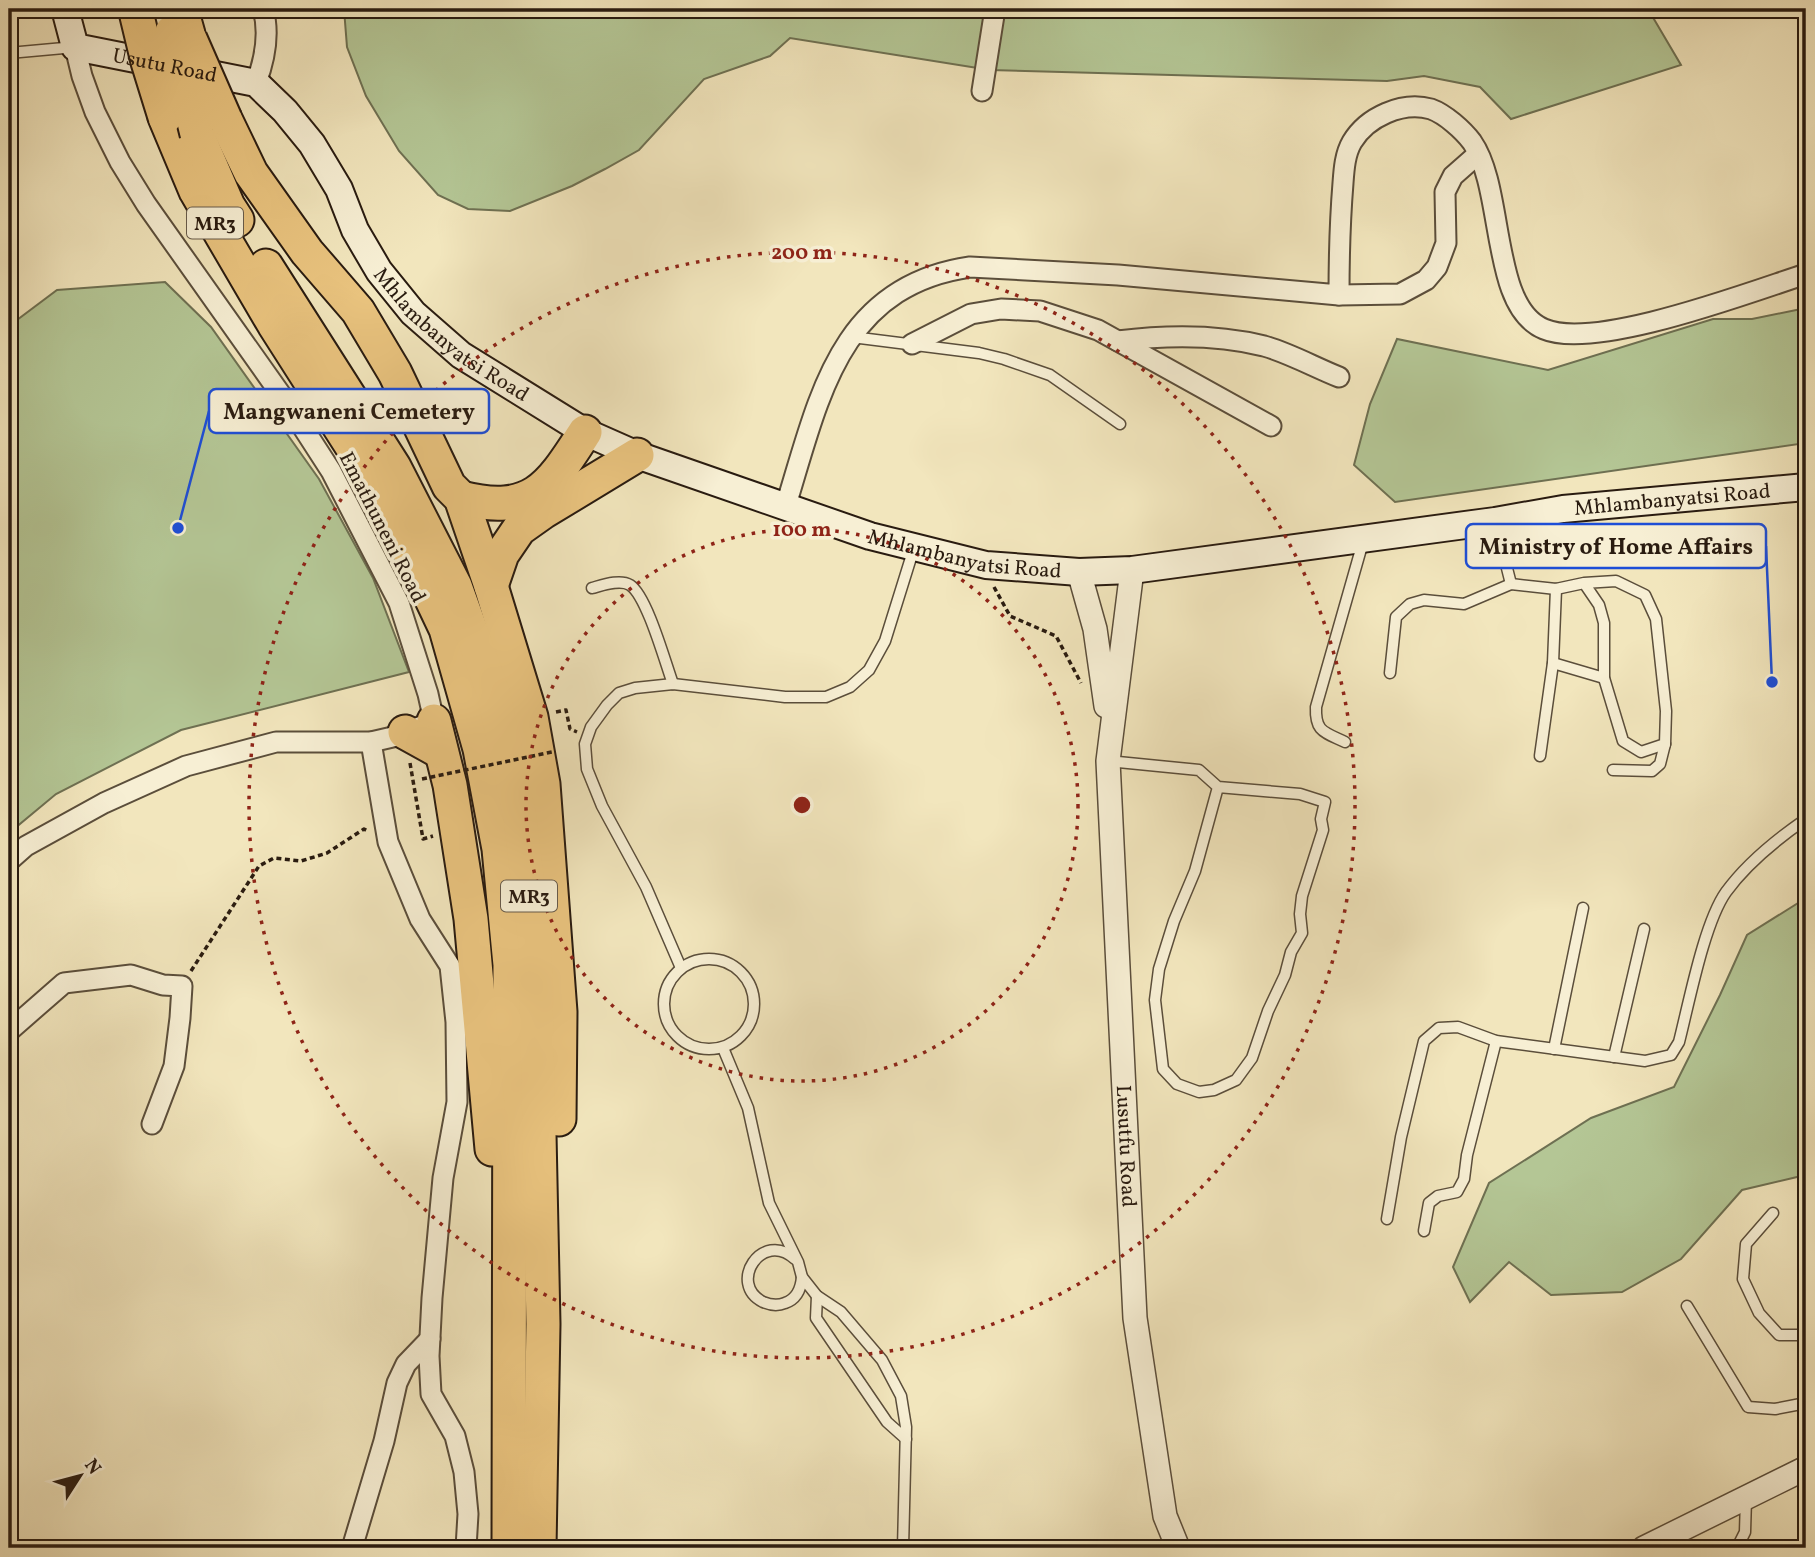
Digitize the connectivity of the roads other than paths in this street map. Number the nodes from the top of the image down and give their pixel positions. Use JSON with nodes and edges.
{"nodes":[{"id":1,"x":65,"y":9,"type":"edge"},
{"id":2,"x":136,"y":9,"type":"edge"},
{"id":3,"x":167,"y":9,"type":"edge"},
{"id":4,"x":181,"y":9,"type":"edge"},
{"id":5,"x":263,"y":9,"type":"edge"},
{"id":6,"x":995,"y":9,"type":"edge"},
{"id":7,"x":75,"y":47,"type":"junction"},
{"id":8,"x":9,"y":53,"type":"edge"},
{"id":9,"x":256,"y":83,"type":"junction"},
{"id":10,"x":982,"y":91,"type":"dead end"},
{"id":11,"x":1478,"y":154,"type":"junction"},
{"id":12,"x":1806,"y":274,"type":"edge"},
{"id":13,"x":1339,"y":295,"type":"junction"},
{"id":14,"x":280,"y":312,"type":"junction"},
{"id":15,"x":852,"y":337,"type":"junction"},
{"id":16,"x":1118,"y":341,"type":"junction"},
{"id":17,"x":912,"y":344,"type":"junction"},
{"id":18,"x":1339,"y":377,"type":"dead end"},
{"id":19,"x":1120,"y":424,"type":"dead end"},
{"id":20,"x":1271,"y":426,"type":"dead end"},
{"id":21,"x":585,"y":432,"type":"junction"},
{"id":22,"x":637,"y":455,"type":"junction"},
{"id":23,"x":1806,"y":487,"type":"edge"},
{"id":24,"x":461,"y":498,"type":"junction"},
{"id":25,"x":786,"y":505,"type":"junction"},
{"id":26,"x":1495,"y":521,"type":"junction"},
{"id":27,"x":1364,"y":539,"type":"junction"},
{"id":28,"x":914,"y":547,"type":"junction"},
{"id":29,"x":1132,"y":570,"type":"junction"},
{"id":30,"x":1079,"y":572,"type":"junction"},
{"id":31,"x":1584,"y":583,"type":"junction"},
{"id":32,"x":1511,"y":584,"type":"junction"},
{"id":33,"x":491,"y":586,"type":"junction"},
{"id":34,"x":592,"y":588,"type":"dead end"},
{"id":35,"x":1556,"y":589,"type":"junction"},
{"id":36,"x":1553,"y":663,"type":"junction"},
{"id":37,"x":1390,"y":673,"type":"dead end"},
{"id":38,"x":1604,"y":678,"type":"junction"},
{"id":39,"x":673,"y":684,"type":"junction"},
{"id":40,"x":427,"y":735,"type":"junction"},
{"id":41,"x":1110,"y":737,"type":"junction"},
{"id":42,"x":1345,"y":741,"type":"dead end"},
{"id":43,"x":371,"y":742,"type":"junction"},
{"id":44,"x":1665,"y":744,"type":"junction"},
{"id":45,"x":1540,"y":756,"type":"dead end"},
{"id":46,"x":1108,"y":761,"type":"junction"},
{"id":47,"x":1613,"y":770,"type":"dead end"},
{"id":48,"x":1218,"y":787,"type":"junction"},
{"id":49,"x":1806,"y":819,"type":"edge"},
{"id":50,"x":9,"y":861,"type":"edge"},
{"id":51,"x":1583,"y":908,"type":"dead end"},
{"id":52,"x":1644,"y":929,"type":"dead end"},
{"id":53,"x":681,"y":968,"type":"junction"},
{"id":54,"x":9,"y":1031,"type":"edge"},
{"id":55,"x":1496,"y":1041,"type":"junction"},
{"id":56,"x":723,"y":1048,"type":"junction"},
{"id":57,"x":1554,"y":1049,"type":"junction"},
{"id":58,"x":1614,"y":1057,"type":"junction"},
{"id":59,"x":152,"y":1124,"type":"dead end"},
{"id":60,"x":1773,"y":1213,"type":"dead end"},
{"id":61,"x":1387,"y":1219,"type":"dead end"},
{"id":62,"x":1424,"y":1231,"type":"dead end"},
{"id":63,"x":798,"y":1262,"type":"junction"},
{"id":64,"x":803,"y":1277,"type":"junction"},
{"id":65,"x":817,"y":1296,"type":"junction"},
{"id":66,"x":1686,"y":1306,"type":"dead end"},
{"id":67,"x":544,"y":1324,"type":"junction"},
{"id":68,"x":1806,"y":1335,"type":"edge"},
{"id":69,"x":430,"y":1339,"type":"junction"},
{"id":70,"x":508,"y":1343,"type":"junction"},
{"id":71,"x":1806,"y":1403,"type":"edge"},
{"id":72,"x":906,"y":1439,"type":"junction"},
{"id":73,"x":1806,"y":1468,"type":"edge"},
{"id":74,"x":1746,"y":1497,"type":"junction"},
{"id":75,"x":352,"y":1548,"type":"edge"},
{"id":76,"x":466,"y":1548,"type":"edge"},
{"id":77,"x":509,"y":1548,"type":"edge"},
{"id":78,"x":539,"y":1548,"type":"edge"},
{"id":79,"x":903,"y":1548,"type":"edge"},
{"id":80,"x":1178,"y":1548,"type":"edge"},
{"id":81,"x":1644,"y":1548,"type":"edge"},
{"id":82,"x":1737,"y":1548,"type":"edge"}],
"edges":[{"from":1,"to":7,"type":"main road"},
{"from":2,"to":14,"type":"highway","number":"MR3","bridge":true},
{"from":3,"to":14,"type":"highway","number":"MR3","bridge":true},
{"from":4,"to":24,"type":"highway","bridge":true},
{"from":5,"to":9,"type":"street"},
{"from":6,"to":10,"type":"street"},
{"from":7,"to":8,"type":"lane"},
{"from":7,"to":9,"type":"main road","name":"Usutu Road"},
{"from":7,"to":40,"type":"street","name":"Emathuneni Road"},
{"from":9,"to":21,"type":"main road","name":"Mhlambanyatsi Road"},
{"from":11,"to":12,"type":"street"},
{"from":11,"to":13,"type":"street"},
{"from":11,"to":13,"type":"street"},
{"from":13,"to":15,"type":"street"},
{"from":14,"to":67,"type":"highway","number":"MR3"},
{"from":14,"to":70,"type":"highway","number":"MR3"},
{"from":15,"to":17,"type":"lane"},
{"from":15,"to":25,"type":"street"},
{"from":16,"to":17,"type":"street"},
{"from":16,"to":18,"type":"street"},
{"from":16,"to":20,"type":"street"},
{"from":17,"to":19,"type":"lane"},
{"from":21,"to":22,"type":"main road","name":"Mhlambanyatsi Road"},
{"from":21,"to":24,"type":"highway"},
{"from":22,"to":25,"type":"main road","name":"Mhlambanyatsi Road"},
{"from":22,"to":33,"type":"highway"},
{"from":23,"to":26,"type":"main road","name":"Mhlambanyatsi Road"},
{"from":24,"to":33,"type":"highway"},
{"from":25,"to":28,"type":"main road","name":"Mhlambanyatsi Road"},
{"from":26,"to":27,"type":"main road","name":"Mhlambanyatsi Road"},
{"from":26,"to":32,"type":"lane"},
{"from":27,"to":29,"type":"main road","name":"Mhlambanyatsi Road"},
{"from":27,"to":42,"type":"lane"},
{"from":28,"to":30,"type":"main road","name":"Mhlambanyatsi Road"},
{"from":28,"to":39,"type":"lane"},
{"from":29,"to":30,"type":"main road","name":"Mhlambanyatsi Road"},
{"from":29,"to":41,"type":"street","name":"Lusutfu Road"},
{"from":30,"to":41,"type":"street","name":"Lusutfu Road"},
{"from":31,"to":35,"type":"lane"},
{"from":31,"to":38,"type":"lane"},
{"from":31,"to":44,"type":"lane"},
{"from":32,"to":35,"type":"lane"},
{"from":32,"to":37,"type":"lane"},
{"from":33,"to":67,"type":"highway"},
{"from":34,"to":39,"type":"lane"},
{"from":35,"to":36,"type":"lane"},
{"from":36,"to":38,"type":"lane"},
{"from":36,"to":45,"type":"lane"},
{"from":38,"to":44,"type":"lane"},
{"from":39,"to":53,"type":"lane"},
{"from":40,"to":43,"type":"street"},
{"from":40,"to":70,"type":"highway"},
{"from":41,"to":46,"type":"street","name":"Lusutfu Road"},
{"from":43,"to":50,"type":"street"},
{"from":43,"to":69,"type":"street"},
{"from":44,"to":47,"type":"lane"},
{"from":46,"to":48,"type":"lane"},
{"from":46,"to":80,"type":"street","name":"Lusutfu Road"},
{"from":48,"to":48,"type":"lane"},
{"from":49,"to":58,"type":"lane"},
{"from":51,"to":57,"type":"lane"},
{"from":52,"to":58,"type":"lane"},
{"from":53,"to":56,"type":"lane"},
{"from":53,"to":56,"type":"lane"},
{"from":54,"to":59,"type":"street"},
{"from":55,"to":57,"type":"lane"},
{"from":55,"to":61,"type":"lane"},
{"from":55,"to":62,"type":"lane"},
{"from":56,"to":63,"type":"lane"},
{"from":57,"to":58,"type":"lane"},
{"from":60,"to":68,"type":"lane"},
{"from":63,"to":64,"type":"lane"},
{"from":63,"to":64,"type":"lane"},
{"from":64,"to":65,"type":"lane"},
{"from":65,"to":72,"type":"lane"},
{"from":65,"to":72,"type":"lane"},
{"from":66,"to":71,"type":"lane"},
{"from":67,"to":78,"type":"highway","number":"MR3"},
{"from":69,"to":75,"type":"street"},
{"from":69,"to":76,"type":"street"},
{"from":70,"to":77,"type":"highway","number":"MR3"},
{"from":72,"to":79,"type":"lane"},
{"from":73,"to":74,"type":"street"},
{"from":74,"to":81,"type":"street"},
{"from":74,"to":82,"type":"lane"}]}
